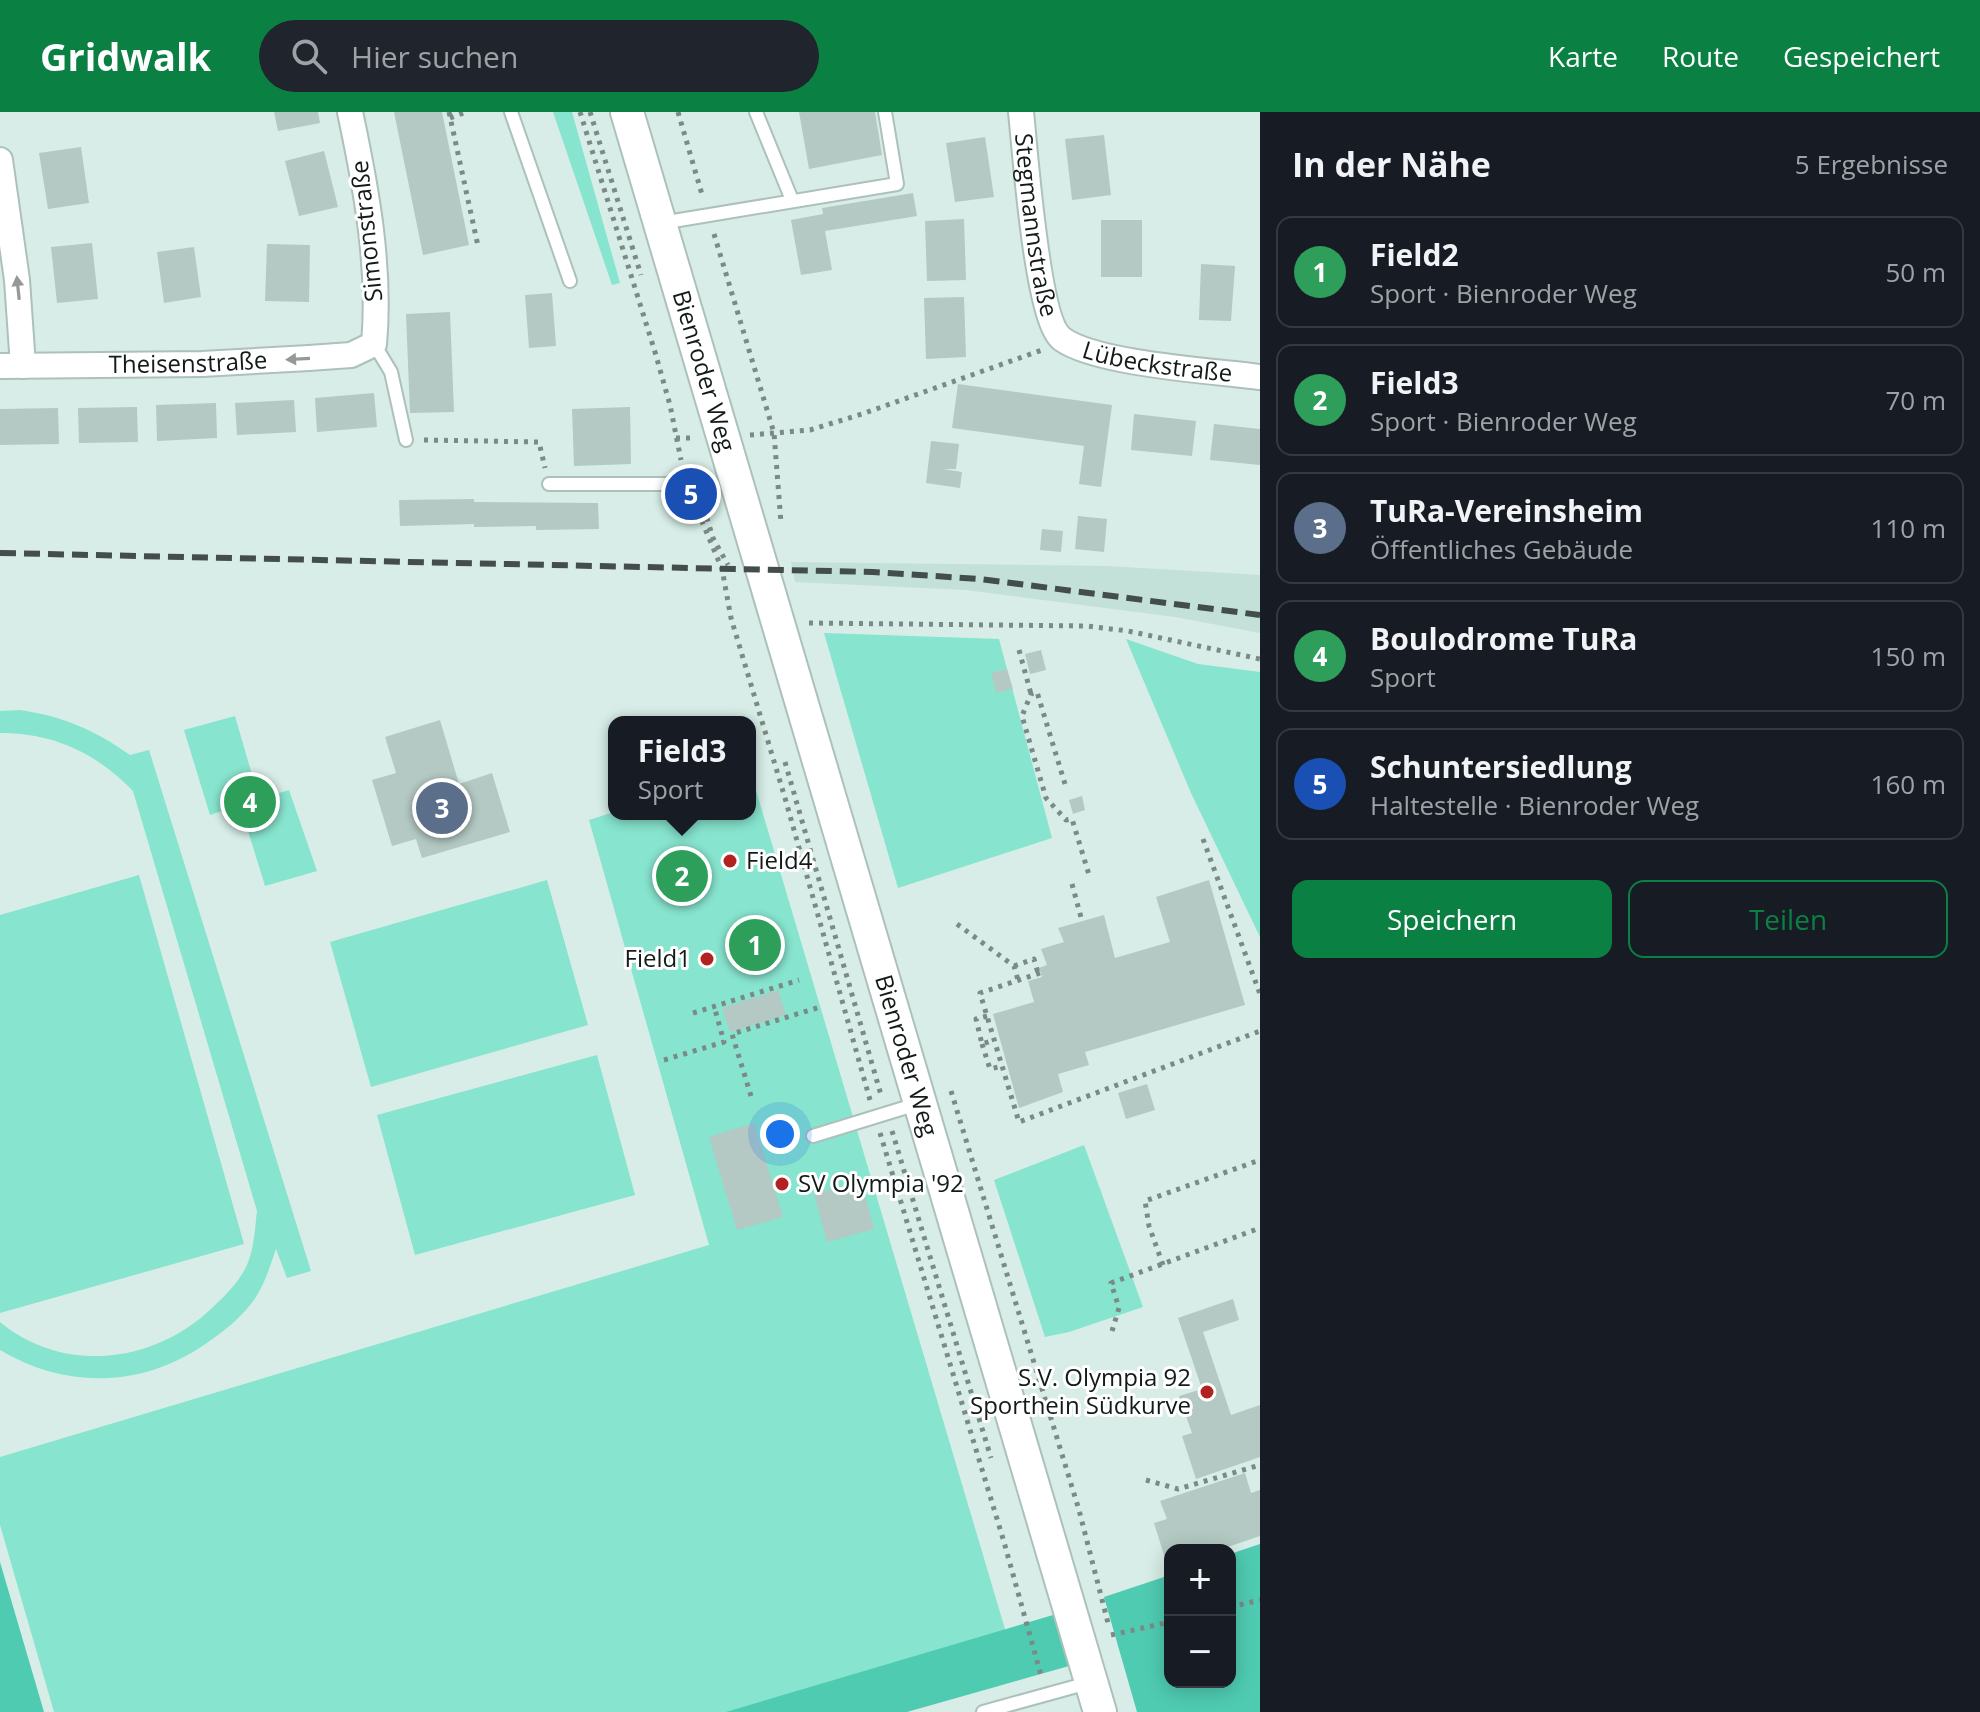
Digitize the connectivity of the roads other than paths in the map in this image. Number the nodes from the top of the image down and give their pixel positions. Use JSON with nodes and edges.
{"nodes":[{"id":1,"x":350,"y":112,"type":"edge"},
{"id":2,"x":511,"y":112,"type":"edge"},
{"id":3,"x":627,"y":112,"type":"edge"},
{"id":4,"x":756,"y":112,"type":"edge"},
{"id":5,"x":885,"y":112,"type":"edge"},
{"id":6,"x":1021,"y":112,"type":"edge"},
{"id":7,"x":0,"y":160,"type":"edge"},
{"id":8,"x":792,"y":200,"type":"junction"},
{"id":9,"x":661,"y":223,"type":"junction"},
{"id":10,"x":570,"y":281,"type":"dead end"},
{"id":11,"x":1059,"y":337,"type":"joint"},
{"id":12,"x":374,"y":344,"type":"junction"},
{"id":13,"x":12,"y":366,"type":"edge"},
{"id":14,"x":1260,"y":377,"type":"edge"},
{"id":15,"x":406,"y":440,"type":"road end"},
{"id":16,"x":689,"y":474,"type":"road end"},
{"id":17,"x":549,"y":484,"type":"road end"},
{"id":18,"x":921,"y":1103,"type":"junction"},
{"id":19,"x":813,"y":1136,"type":"dead end"},
{"id":20,"x":1096,"y":1697,"type":"edge"},
{"id":21,"x":983,"y":1712,"type":"edge"}],
"edges":[{"from":1,"to":12,"type":"street","name":"Simonstraße"},
{"from":2,"to":10,"type":"lane"},
{"from":3,"to":9,"type":"main road","name":"Bienroder Weg"},
{"from":4,"to":8,"type":"lane"},
{"from":5,"to":8,"type":"lane"},
{"from":6,"to":11,"type":"street","name":"Stegmannstraße"},
{"from":13,"to":7,"type":"street","one_way":true},
{"from":8,"to":9,"type":"lane"},
{"from":9,"to":18,"type":"main road","name":"Bienroder Weg"},
{"from":11,"to":14,"type":"street","name":"Lübeckstraße"},
{"from":12,"to":13,"type":"street","name":"Theisenstraße","one_way":true},
{"from":12,"to":15,"type":"lane"},
{"from":16,"to":17,"type":"lane"},
{"from":18,"to":19,"type":"lane"},
{"from":18,"to":20,"type":"main road","name":"Bienroder Weg"},
{"from":20,"to":21,"type":"lane"}]}
